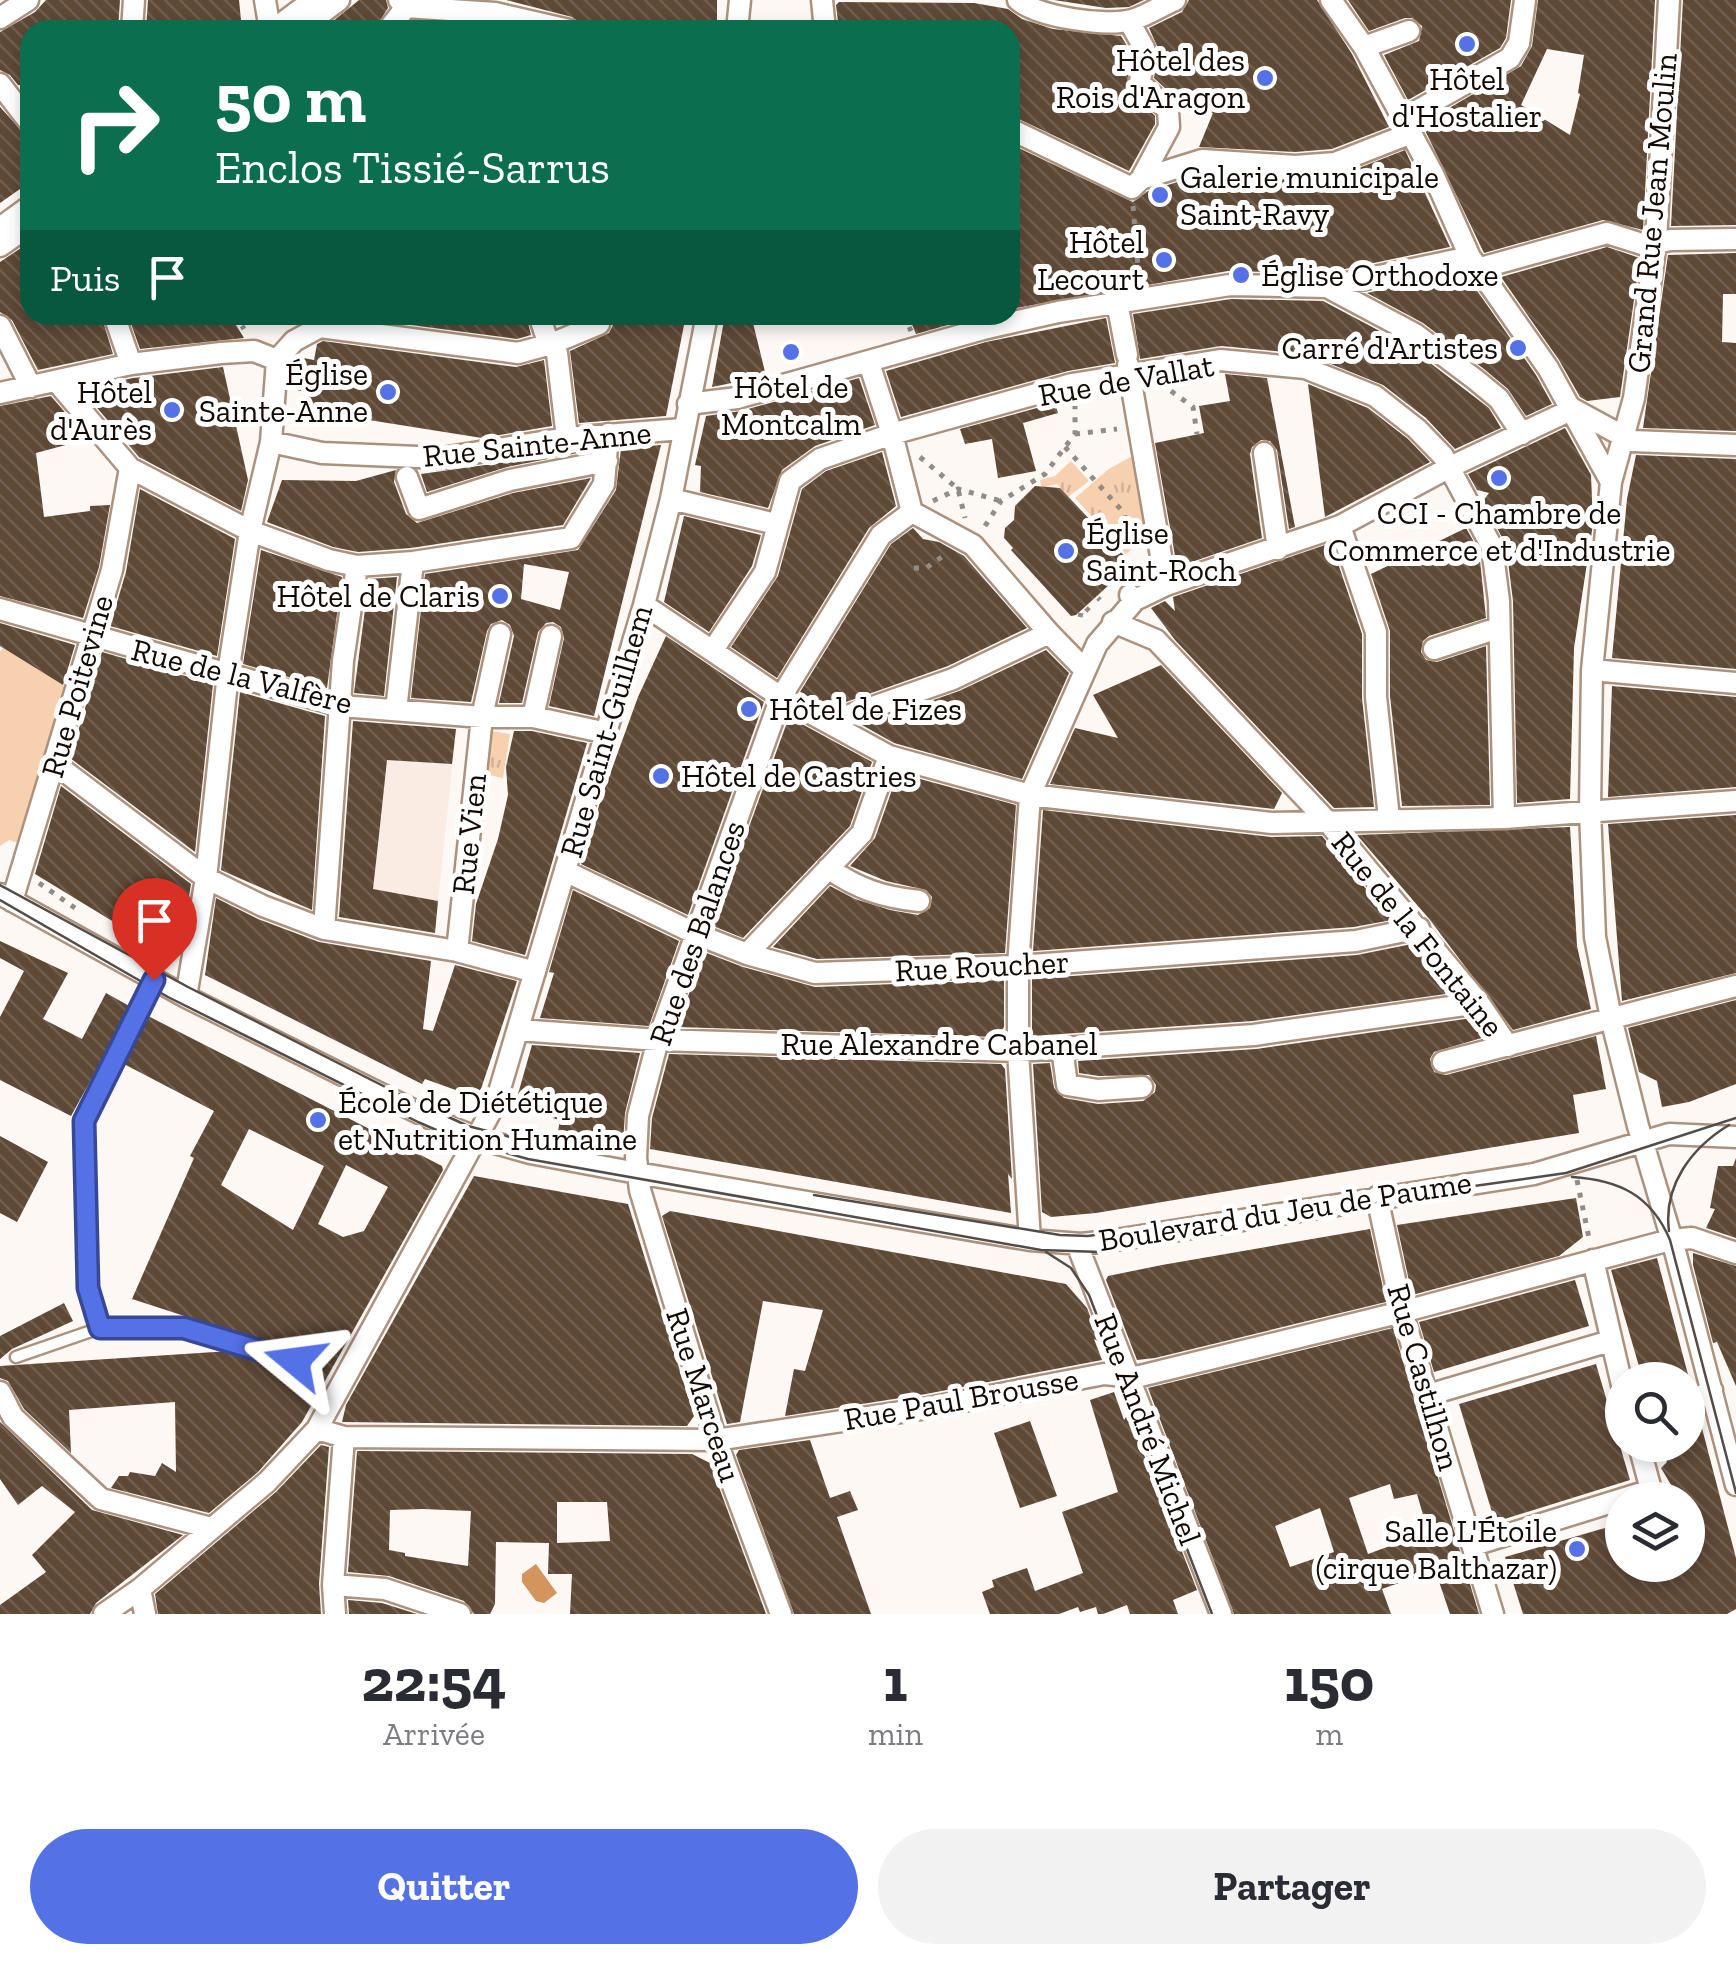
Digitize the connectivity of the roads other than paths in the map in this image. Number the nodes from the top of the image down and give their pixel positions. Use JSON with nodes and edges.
{"nodes":[{"id":1,"x":313,"y":0,"type":"edge"},
{"id":2,"x":340,"y":0,"type":"edge"},
{"id":3,"x":1018,"y":0,"type":"edge"},
{"id":4,"x":1175,"y":0,"type":"edge"},
{"id":5,"x":1331,"y":0,"type":"edge"},
{"id":6,"x":1526,"y":0,"type":"edge"},
{"id":7,"x":1668,"y":0,"type":"edge"},
{"id":8,"x":403,"y":4,"type":"edge"},
{"id":9,"x":495,"y":6,"type":"edge"},
{"id":10,"x":286,"y":20,"type":"edge"},
{"id":11,"x":313,"y":20,"type":"edge"},
{"id":12,"x":538,"y":20,"type":"edge"},
{"id":13,"x":1129,"y":21,"type":"junction"},
{"id":14,"x":1409,"y":31,"type":"dead end"},
{"id":15,"x":1364,"y":46,"type":"junction"},
{"id":16,"x":1405,"y":127,"type":"junction"},
{"id":17,"x":1020,"y":133,"type":"edge"},
{"id":18,"x":1137,"y":184,"type":"junction"},
{"id":19,"x":1736,"y":239,"type":"edge"},
{"id":20,"x":1656,"y":242,"type":"junction"},
{"id":21,"x":1473,"y":263,"type":"junction"},
{"id":22,"x":1327,"y":287,"type":"junction"},
{"id":23,"x":1117,"y":302,"type":"junction"},
{"id":24,"x":1020,"y":322,"type":"edge"},
{"id":25,"x":119,"y":325,"type":"edge"},
{"id":26,"x":311,"y":325,"type":"edge"},
{"id":27,"x":340,"y":325,"type":"edge"},
{"id":28,"x":543,"y":325,"type":"edge"},
{"id":29,"x":597,"y":325,"type":"edge"},
{"id":30,"x":705,"y":325,"type":"edge"},
{"id":31,"x":1003,"y":325,"type":"edge"},
{"id":32,"x":0,"y":326,"type":"edge"},
{"id":33,"x":551,"y":344,"type":"junction"},
{"id":34,"x":277,"y":360,"type":"junction"},
{"id":35,"x":869,"y":362,"type":"junction"},
{"id":36,"x":131,"y":364,"type":"junction"},
{"id":37,"x":1132,"y":366,"type":"junction"},
{"id":38,"x":58,"y":382,"type":"junction"},
{"id":39,"x":31,"y":387,"type":"junction"},
{"id":40,"x":0,"y":393,"type":"edge"},
{"id":41,"x":688,"y":404,"type":"junction"},
{"id":42,"x":1573,"y":410,"type":"junction"},
{"id":43,"x":683,"y":428,"type":"junction"},
{"id":44,"x":608,"y":434,"type":"junction"},
{"id":45,"x":892,"y":434,"type":"junction"},
{"id":46,"x":1522,"y":434,"type":"junction"},
{"id":47,"x":567,"y":438,"type":"junction"},
{"id":48,"x":1624,"y":438,"type":"junction"},
{"id":49,"x":272,"y":442,"type":"junction"},
{"id":50,"x":1736,"y":445,"type":"edge"},
{"id":51,"x":1264,"y":453,"type":"dead end"},
{"id":52,"x":607,"y":462,"type":"junction"},
{"id":53,"x":130,"y":468,"type":"junction"},
{"id":54,"x":1450,"y":468,"type":"junction"},
{"id":55,"x":407,"y":477,"type":"dead end"},
{"id":56,"x":1612,"y":482,"type":"junction"},
{"id":57,"x":670,"y":499,"type":"junction"},
{"id":58,"x":912,"y":512,"type":"junction"},
{"id":59,"x":776,"y":524,"type":"junction"},
{"id":60,"x":1340,"y":526,"type":"junction"},
{"id":61,"x":250,"y":530,"type":"junction"},
{"id":62,"x":1278,"y":549,"type":"junction"},
{"id":63,"x":414,"y":562,"type":"junction"},
{"id":64,"x":356,"y":566,"type":"junction"},
{"id":65,"x":1166,"y":585,"type":"junction"},
{"id":66,"x":644,"y":605,"type":"junction"},
{"id":67,"x":0,"y":609,"type":"edge"},
{"id":68,"x":1113,"y":622,"type":"junction"},
{"id":69,"x":1498,"y":628,"type":"junction"},
{"id":70,"x":500,"y":634,"type":"dead end"},
{"id":71,"x":1049,"y":634,"type":"junction"},
{"id":72,"x":551,"y":636,"type":"dead end"},
{"id":73,"x":91,"y":637,"type":"junction"},
{"id":74,"x":1434,"y":649,"type":"dead end"},
{"id":75,"x":712,"y":650,"type":"junction"},
{"id":76,"x":1084,"y":669,"type":"junction"},
{"id":77,"x":1592,"y":670,"type":"junction"},
{"id":78,"x":228,"y":673,"type":"junction"},
{"id":79,"x":1736,"y":683,"type":"edge"},
{"id":80,"x":780,"y":697,"type":"junction"},
{"id":81,"x":342,"y":706,"type":"junction"},
{"id":82,"x":396,"y":710,"type":"junction"},
{"id":83,"x":534,"y":716,"type":"junction"},
{"id":84,"x":482,"y":717,"type":"junction"},
{"id":85,"x":830,"y":722,"type":"junction"},
{"id":86,"x":607,"y":733,"type":"junction"},
{"id":87,"x":889,"y":756,"type":"junction"},
{"id":88,"x":55,"y":764,"type":"junction"},
{"id":89,"x":1030,"y":796,"type":"junction"},
{"id":90,"x":1736,"y":801,"type":"edge"},
{"id":91,"x":1590,"y":810,"type":"junction"},
{"id":92,"x":1389,"y":818,"type":"junction"},
{"id":93,"x":1504,"y":818,"type":"junction"},
{"id":94,"x":1328,"y":822,"type":"junction"},
{"id":95,"x":828,"y":868,"type":"junction"},
{"id":96,"x":565,"y":872,"type":"junction"},
{"id":97,"x":206,"y":878,"type":"junction"},
{"id":98,"x":6,"y":898,"type":"edge"},
{"id":99,"x":919,"y":901,"type":"dead end"},
{"id":100,"x":1419,"y":928,"type":"junction"},
{"id":101,"x":324,"y":929,"type":"junction"},
{"id":102,"x":696,"y":934,"type":"junction"},
{"id":103,"x":457,"y":951,"type":"junction"},
{"id":104,"x":747,"y":954,"type":"junction"},
{"id":105,"x":1018,"y":966,"type":"junction"},
{"id":106,"x":535,"y":972,"type":"junction"},
{"id":107,"x":154,"y":980,"type":"junction"},
{"id":108,"x":1736,"y":986,"type":"edge"},
{"id":109,"x":186,"y":997,"type":"junction"},
{"id":110,"x":1479,"y":1003,"type":"junction"},
{"id":111,"x":1611,"y":1018,"type":"junction"},
{"id":112,"x":518,"y":1030,"type":"junction"},
{"id":113,"x":658,"y":1040,"type":"junction"},
{"id":114,"x":1508,"y":1046,"type":"junction"},
{"id":115,"x":1062,"y":1048,"type":"junction"},
{"id":116,"x":1018,"y":1051,"type":"junction"},
{"id":117,"x":1443,"y":1062,"type":"dead end"},
{"id":118,"x":1142,"y":1087,"type":"dead end"},
{"id":119,"x":1736,"y":1137,"type":"edge"},
{"id":120,"x":474,"y":1144,"type":"junction"},
{"id":121,"x":1646,"y":1153,"type":"junction"},
{"id":122,"x":637,"y":1173,"type":"junction"},
{"id":123,"x":1377,"y":1196,"type":"junction"},
{"id":124,"x":1030,"y":1240,"type":"junction"},
{"id":125,"x":1670,"y":1240,"type":"junction"},
{"id":126,"x":1081,"y":1244,"type":"junction"},
{"id":127,"x":1736,"y":1254,"type":"edge"},
{"id":128,"x":1593,"y":1260,"type":"junction"},
{"id":129,"x":1402,"y":1312,"type":"junction"},
{"id":130,"x":100,"y":1328,"type":"junction"},
{"id":131,"x":1610,"y":1341,"type":"junction"},
{"id":132,"x":16,"y":1357,"type":"dead end"},
{"id":133,"x":295,"y":1361,"type":"dead end"},
{"id":134,"x":1616,"y":1362,"type":"edge"},
{"id":135,"x":1126,"y":1376,"type":"junction"},
{"id":136,"x":1712,"y":1390,"type":"junction"},
{"id":137,"x":0,"y":1392,"type":"edge"},
{"id":138,"x":1705,"y":1394,"type":"edge"},
{"id":139,"x":1428,"y":1395,"type":"junction"},
{"id":140,"x":317,"y":1429,"type":"junction"},
{"id":141,"x":344,"y":1437,"type":"junction"},
{"id":142,"x":716,"y":1440,"type":"junction"},
{"id":143,"x":1732,"y":1449,"type":"edge"},
{"id":144,"x":1644,"y":1462,"type":"edge"},
{"id":145,"x":1736,"y":1485,"type":"edge"},
{"id":146,"x":212,"y":1528,"type":"junction"},
{"id":147,"x":1474,"y":1545,"type":"junction"},
{"id":148,"x":333,"y":1585,"type":"junction"},
{"id":149,"x":140,"y":1590,"type":"junction"},
{"id":150,"x":104,"y":1614,"type":"edge"},
{"id":151,"x":145,"y":1614,"type":"edge"},
{"id":152,"x":334,"y":1614,"type":"edge"},
{"id":153,"x":460,"y":1614,"type":"edge"},
{"id":154,"x":781,"y":1614,"type":"edge"},
{"id":155,"x":1220,"y":1614,"type":"edge"},
{"id":156,"x":1493,"y":1614,"type":"edge"}],
"edges":[{"from":1,"to":10,"type":"street"},
{"from":2,"to":11,"type":"street"},
{"from":3,"to":13,"type":"street"},
{"from":4,"to":13,"type":"street"},
{"from":5,"to":15,"type":"street"},
{"from":6,"to":16,"type":"street"},
{"from":7,"to":20,"type":"street","name":"Grand Rue Jean Moulin"},
{"from":8,"to":9,"type":"street"},
{"from":9,"to":12,"type":"street"},
{"from":13,"to":18,"type":"street"},
{"from":14,"to":15,"type":"street"},
{"from":15,"to":16,"type":"street"},
{"from":16,"to":18,"type":"street"},
{"from":16,"to":21,"type":"street"},
{"from":17,"to":18,"type":"street"},
{"from":19,"to":20,"type":"street"},
{"from":20,"to":21,"type":"street"},
{"from":20,"to":48,"type":"street","name":"Grand Rue Jean Moulin"},
{"from":21,"to":22,"type":"street"},
{"from":21,"to":42,"type":"street"},
{"from":22,"to":23,"type":"street"},
{"from":22,"to":46,"type":"street"},
{"from":23,"to":24,"type":"street"},
{"from":23,"to":37,"type":"street"},
{"from":25,"to":36,"type":"street"},
{"from":26,"to":34,"type":"street"},
{"from":27,"to":33,"type":"street"},
{"from":28,"to":33,"type":"street"},
{"from":29,"to":33,"type":"street"},
{"from":30,"to":41,"type":"street","name":"Rue Saint-Guilhem"},
{"from":31,"to":35,"type":"street"},
{"from":32,"to":39,"type":"street"},
{"from":33,"to":47,"type":"street"},
{"from":34,"to":36,"type":"street"},
{"from":34,"to":49,"type":"street"},
{"from":35,"to":41,"type":"street"},
{"from":35,"to":45,"type":"street"},
{"from":36,"to":38,"type":"street"},
{"from":37,"to":45,"type":"street","name":"Rue de Vallat"},
{"from":37,"to":54,"type":"street","name":"Rue de Vallat"},
{"from":37,"to":65,"type":"street"},
{"from":38,"to":39,"type":"street"},
{"from":38,"to":53,"type":"street"},
{"from":39,"to":40,"type":"street"},
{"from":41,"to":43,"type":"street","name":"Rue Saint-Guilhem"},
{"from":42,"to":46,"type":"street"},
{"from":42,"to":48,"type":"street"},
{"from":42,"to":56,"type":"street"},
{"from":43,"to":44,"type":"street","name":"Rue Sainte-Anne"},
{"from":43,"to":57,"type":"street","name":"Rue Saint-Guilhem"},
{"from":44,"to":47,"type":"street","name":"Rue Sainte-Anne"},
{"from":44,"to":52,"type":"street"},
{"from":45,"to":58,"type":"street"},
{"from":45,"to":59,"type":"street","name":"Rue de Vallat"},
{"from":46,"to":54,"type":"street"},
{"from":47,"to":49,"type":"street","name":"Rue Sainte-Anne"},
{"from":48,"to":50,"type":"street"},
{"from":48,"to":56,"type":"street","name":"Grand Rue Jean Moulin"},
{"from":49,"to":61,"type":"street"},
{"from":51,"to":62,"type":"street"},
{"from":52,"to":55,"type":"street"},
{"from":52,"to":63,"type":"street"},
{"from":53,"to":61,"type":"street"},
{"from":53,"to":73,"type":"street","name":"Rue Poitevine"},
{"from":54,"to":60,"type":"street"},
{"from":54,"to":69,"type":"street","name":"Rue de Vallat"},
{"from":56,"to":77,"type":"street","name":"Grand Rue Jean Moulin"},
{"from":57,"to":59,"type":"street"},
{"from":57,"to":66,"type":"street","name":"Rue Saint-Guilhem"},
{"from":58,"to":71,"type":"street"},
{"from":58,"to":80,"type":"street","name":"Rue des Balances"},
{"from":59,"to":75,"type":"street","name":"Rue de Vallat"},
{"from":60,"to":62,"type":"street"},
{"from":60,"to":92,"type":"street"},
{"from":61,"to":64,"type":"street"},
{"from":61,"to":78,"type":"street"},
{"from":62,"to":65,"type":"street"},
{"from":63,"to":64,"type":"street"},
{"from":63,"to":82,"type":"street"},
{"from":64,"to":81,"type":"street"},
{"from":65,"to":68,"type":"street"},
{"from":66,"to":75,"type":"street"},
{"from":66,"to":86,"type":"street","name":"Rue Saint-Guilhem"},
{"from":67,"to":73,"type":"street","name":"Rue de la Valfère"},
{"from":68,"to":76,"type":"street"},
{"from":68,"to":94,"type":"street","name":"Rue de la Fontaine"},
{"from":69,"to":74,"type":"street"},
{"from":69,"to":93,"type":"street","name":"Rue de Vallat"},
{"from":70,"to":84,"type":"street","name":"Rue Vien"},
{"from":71,"to":76,"type":"street"},
{"from":71,"to":85,"type":"street"},
{"from":72,"to":83,"type":"street"},
{"from":73,"to":78,"type":"street","name":"Rue de la Valfère"},
{"from":73,"to":88,"type":"street","name":"Rue Poitevine"},
{"from":75,"to":80,"type":"street"},
{"from":76,"to":89,"type":"street"},
{"from":77,"to":79,"type":"street"},
{"from":77,"to":91,"type":"street","name":"Grand Rue Jean Moulin"},
{"from":78,"to":81,"type":"street","name":"Rue de la Valfère"},
{"from":78,"to":97,"type":"street"},
{"from":80,"to":85,"type":"street"},
{"from":80,"to":102,"type":"street","name":"Rue des Balances"},
{"from":81,"to":82,"type":"street","name":"Rue de la Valfère"},
{"from":81,"to":101,"type":"street"},
{"from":82,"to":84,"type":"street","name":"Rue de la Valfère"},
{"from":83,"to":84,"type":"street","name":"Rue de la Valfère"},
{"from":83,"to":86,"type":"street","name":"Rue de la Valfère"},
{"from":84,"to":103,"type":"street","name":"Rue Vien"},
{"from":85,"to":87,"type":"street"},
{"from":86,"to":96,"type":"street","name":"Rue Saint-Guilhem"},
{"from":87,"to":89,"type":"street"},
{"from":87,"to":95,"type":"street"},
{"from":88,"to":97,"type":"street"},
{"from":88,"to":98,"type":"street","name":"Rue Poitevine"},
{"from":89,"to":94,"type":"street"},
{"from":89,"to":105,"type":"street"},
{"from":90,"to":91,"type":"street"},
{"from":91,"to":93,"type":"street"},
{"from":91,"to":111,"type":"street","name":"Grand Rue Jean Moulin"},
{"from":92,"to":93,"type":"street"},
{"from":92,"to":94,"type":"street"},
{"from":94,"to":100,"type":"street","name":"Rue de la Fontaine"},
{"from":95,"to":99,"type":"street"},
{"from":95,"to":104,"type":"street"},
{"from":96,"to":102,"type":"street","name":"Rue Roucher"},
{"from":96,"to":106,"type":"street","name":"Rue Saint-Guilhem"},
{"from":97,"to":101,"type":"street"},
{"from":97,"to":109,"type":"street"},
{"from":98,"to":107,"type":"street","name":"Boulevard du Jeu de Paume"},
{"from":100,"to":105,"type":"street","name":"Rue Roucher"},
{"from":100,"to":110,"type":"street","name":"Rue de la Fontaine"},
{"from":101,"to":103,"type":"street"},
{"from":102,"to":104,"type":"street","name":"Rue Roucher"},
{"from":102,"to":113,"type":"street","name":"Rue des Balances"},
{"from":103,"to":106,"type":"street"},
{"from":104,"to":105,"type":"street","name":"Rue Roucher"},
{"from":105,"to":116,"type":"street"},
{"from":106,"to":112,"type":"street","name":"Rue Saint-Guilhem"},
{"from":107,"to":109,"type":"street","name":"Boulevard du Jeu de Paume"},
{"from":107,"to":130,"type":"lane"},
{"from":108,"to":111,"type":"street"},
{"from":109,"to":120,"type":"street","name":"Boulevard du Jeu de Paume"},
{"from":110,"to":114,"type":"street","name":"Rue de la Fontaine"},
{"from":110,"to":115,"type":"street","name":"Rue Alexandre Cabanel"},
{"from":111,"to":114,"type":"street"},
{"from":111,"to":121,"type":"street","name":"Grand Rue Jean Moulin"},
{"from":112,"to":113,"type":"street","name":"Rue Alexandre Cabanel"},
{"from":112,"to":120,"type":"street","name":"Rue Saint-Guilhem"},
{"from":113,"to":116,"type":"street","name":"Rue Alexandre Cabanel"},
{"from":113,"to":122,"type":"street","name":"Rue des Balances"},
{"from":114,"to":117,"type":"street"},
{"from":115,"to":116,"type":"street","name":"Rue Alexandre Cabanel"},
{"from":115,"to":118,"type":"street"},
{"from":116,"to":124,"type":"street"},
{"from":119,"to":121,"type":"street","name":"Boulevard du Jeu de Paume"},
{"from":120,"to":122,"type":"street","name":"Boulevard du Jeu de Paume"},
{"from":120,"to":140,"type":"street","name":"Rue Saint-Guilhem"},
{"from":121,"to":123,"type":"street","name":"Boulevard du Jeu de Paume"},
{"from":121,"to":125,"type":"street","name":"Grand Rue Jean Moulin"},
{"from":122,"to":124,"type":"street","name":"Boulevard du Jeu de Paume"},
{"from":122,"to":142,"type":"street","name":"Rue Marceau"},
{"from":123,"to":126,"type":"street","name":"Boulevard du Jeu de Paume"},
{"from":123,"to":129,"type":"street","name":"Rue Castilhon"},
{"from":124,"to":126,"type":"street","name":"Boulevard du Jeu de Paume"},
{"from":125,"to":127,"type":"street"},
{"from":125,"to":128,"type":"street","name":"Rue Paul Brousse"},
{"from":125,"to":136,"type":"street","name":"Grand Rue Jean Moulin"},
{"from":126,"to":135,"type":"street","name":"Rue André Michel"},
{"from":128,"to":129,"type":"street","name":"Rue Paul Brousse"},
{"from":128,"to":131,"type":"street"},
{"from":129,"to":135,"type":"street","name":"Rue Paul Brousse"},
{"from":129,"to":139,"type":"street","name":"Rue Castilhon"},
{"from":130,"to":132,"type":"lane"},
{"from":130,"to":133,"type":"lane"},
{"from":131,"to":134,"type":"street"},
{"from":131,"to":139,"type":"street"},
{"from":135,"to":142,"type":"street","name":"Rue Paul Brousse"},
{"from":135,"to":155,"type":"street","name":"Rue André Michel"},
{"from":136,"to":138,"type":"street"},
{"from":136,"to":143,"type":"street","name":"Grand Rue Jean Moulin"},
{"from":137,"to":146,"type":"street"},
{"from":139,"to":147,"type":"street","name":"Rue Castilhon"},
{"from":140,"to":141,"type":"street","name":"Rue Paul Brousse"},
{"from":140,"to":146,"type":"street","name":"Rue Saint-Guilhem"},
{"from":141,"to":142,"type":"street","name":"Rue Paul Brousse"},
{"from":141,"to":148,"type":"street"},
{"from":142,"to":154,"type":"street","name":"Rue Marceau"},
{"from":143,"to":145,"type":"street","name":"Grand Rue Jean Moulin"},
{"from":144,"to":147,"type":"street"},
{"from":146,"to":149,"type":"street","name":"Rue Saint-Guilhem"},
{"from":147,"to":156,"type":"street","name":"Rue Castilhon"},
{"from":148,"to":152,"type":"street"},
{"from":148,"to":153,"type":"street"},
{"from":149,"to":150,"type":"street","name":"Rue Saint-Guilhem"},
{"from":149,"to":151,"type":"street"}]}
